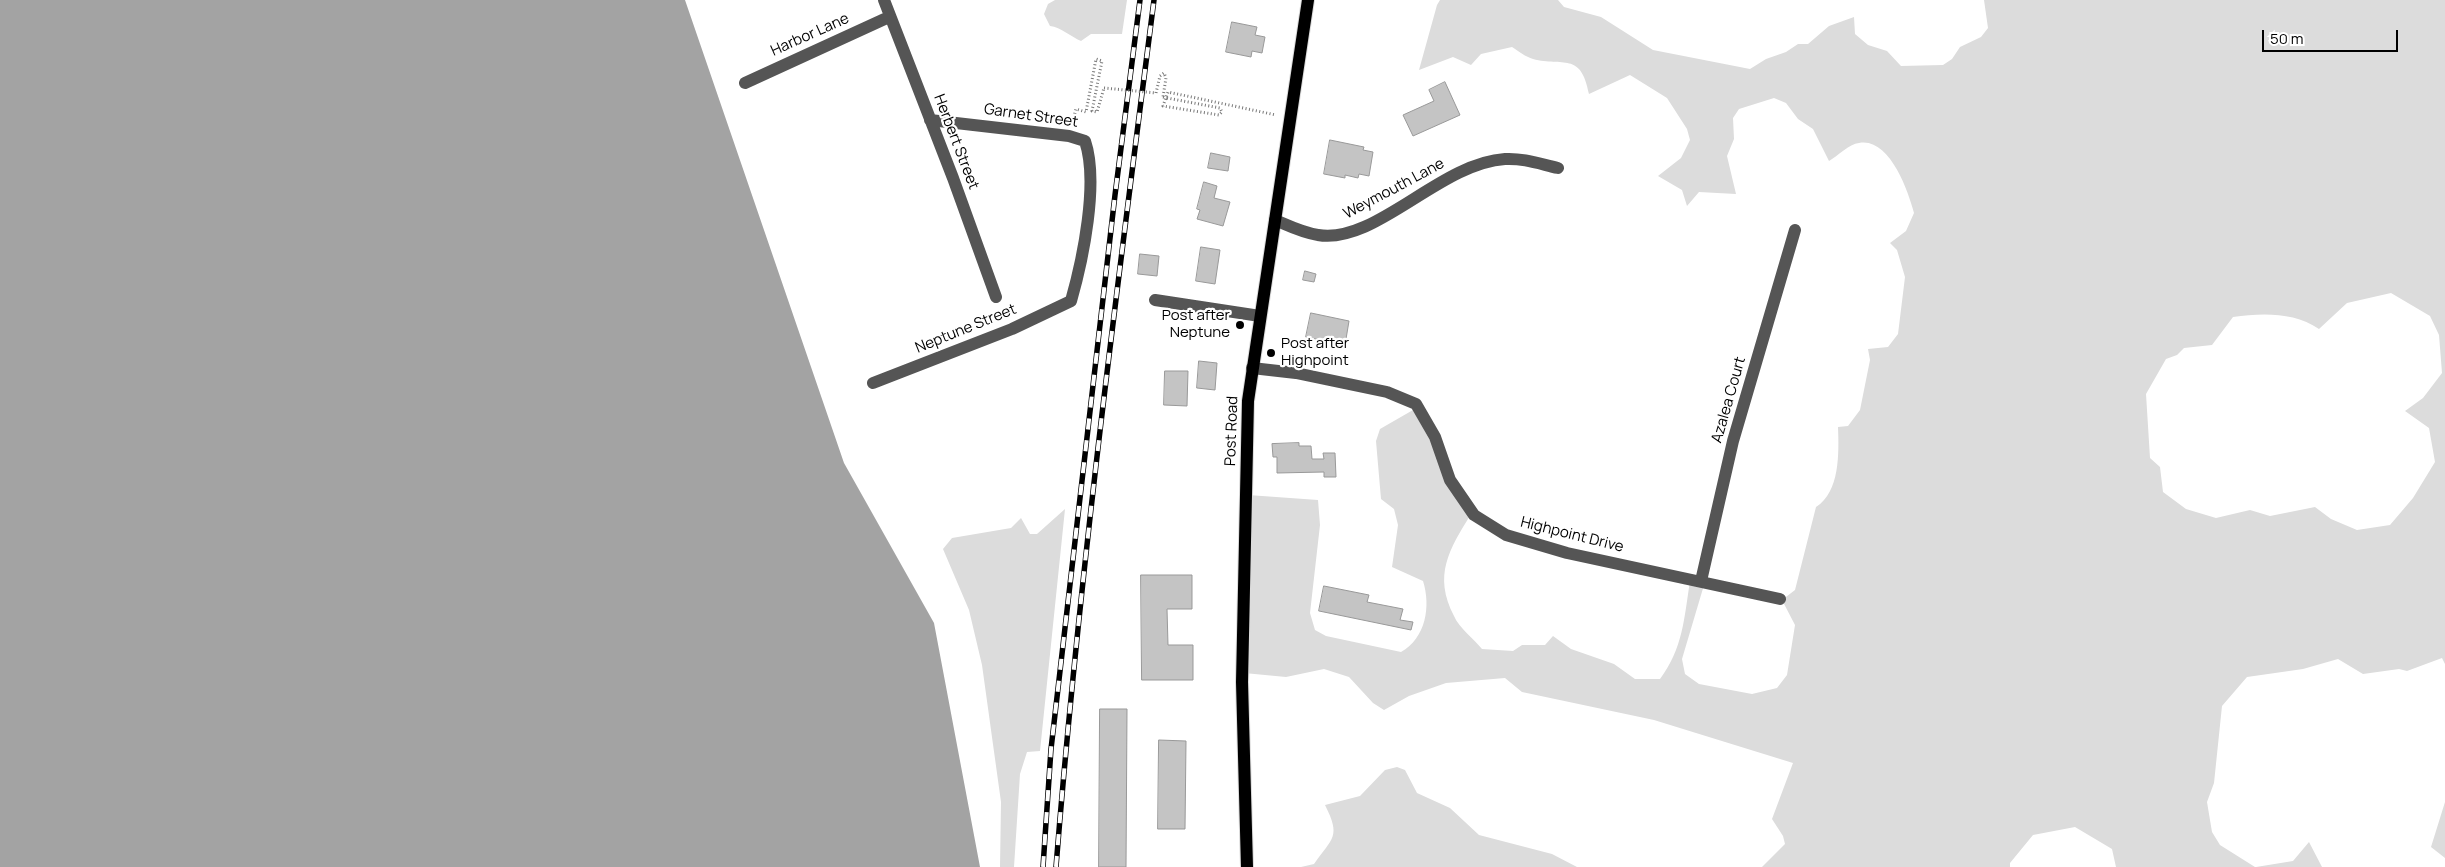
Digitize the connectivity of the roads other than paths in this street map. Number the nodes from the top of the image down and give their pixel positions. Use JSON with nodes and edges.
{"nodes":[{"id":1,"x":884,"y":0,"type":"edge"},
{"id":2,"x":1308,"y":0,"type":"edge"},
{"id":3,"x":889,"y":17,"type":"junction"},
{"id":4,"x":745,"y":82,"type":"dead end"},
{"id":5,"x":930,"y":120,"type":"junction"},
{"id":6,"x":1558,"y":168,"type":"dead end"},
{"id":7,"x":1275,"y":220,"type":"junction"},
{"id":8,"x":1795,"y":230,"type":"dead end"},
{"id":9,"x":996,"y":297,"type":"dead end"},
{"id":10,"x":1155,"y":300,"type":"dead end"},
{"id":11,"x":1071,"y":301,"type":"joint"},
{"id":12,"x":1260,"y":316,"type":"junction"},
{"id":13,"x":1252,"y":368,"type":"junction"},
{"id":14,"x":872,"y":383,"type":"dead end"},
{"id":15,"x":1701,"y":580,"type":"junction"},
{"id":16,"x":1780,"y":599,"type":"dead end"},
{"id":17,"x":1247,"y":867,"type":"edge"}],
"edges":[{"from":1,"to":3,"type":"street","name":"Herbert Street"},
{"from":2,"to":7,"type":"main road","name":"Post Road"},
{"from":3,"to":4,"type":"street","name":"Harbor Lane"},
{"from":3,"to":5,"type":"street","name":"Herbert Street"},
{"from":5,"to":9,"type":"street","name":"Herbert Street"},
{"from":5,"to":11,"type":"street","name":"Garnet Street"},
{"from":6,"to":7,"type":"street","name":"Weymouth Lane"},
{"from":7,"to":12,"type":"main road","name":"Post Road"},
{"from":8,"to":15,"type":"street","name":"Azalea Court"},
{"from":10,"to":12,"type":"street"},
{"from":11,"to":14,"type":"street","name":"Neptune Street"},
{"from":12,"to":13,"type":"main road","name":"Post Road"},
{"from":13,"to":15,"type":"street","name":"Highpoint Drive"},
{"from":13,"to":17,"type":"main road","name":"Post Road"},
{"from":15,"to":16,"type":"street","name":"Highpoint Drive"}]}
